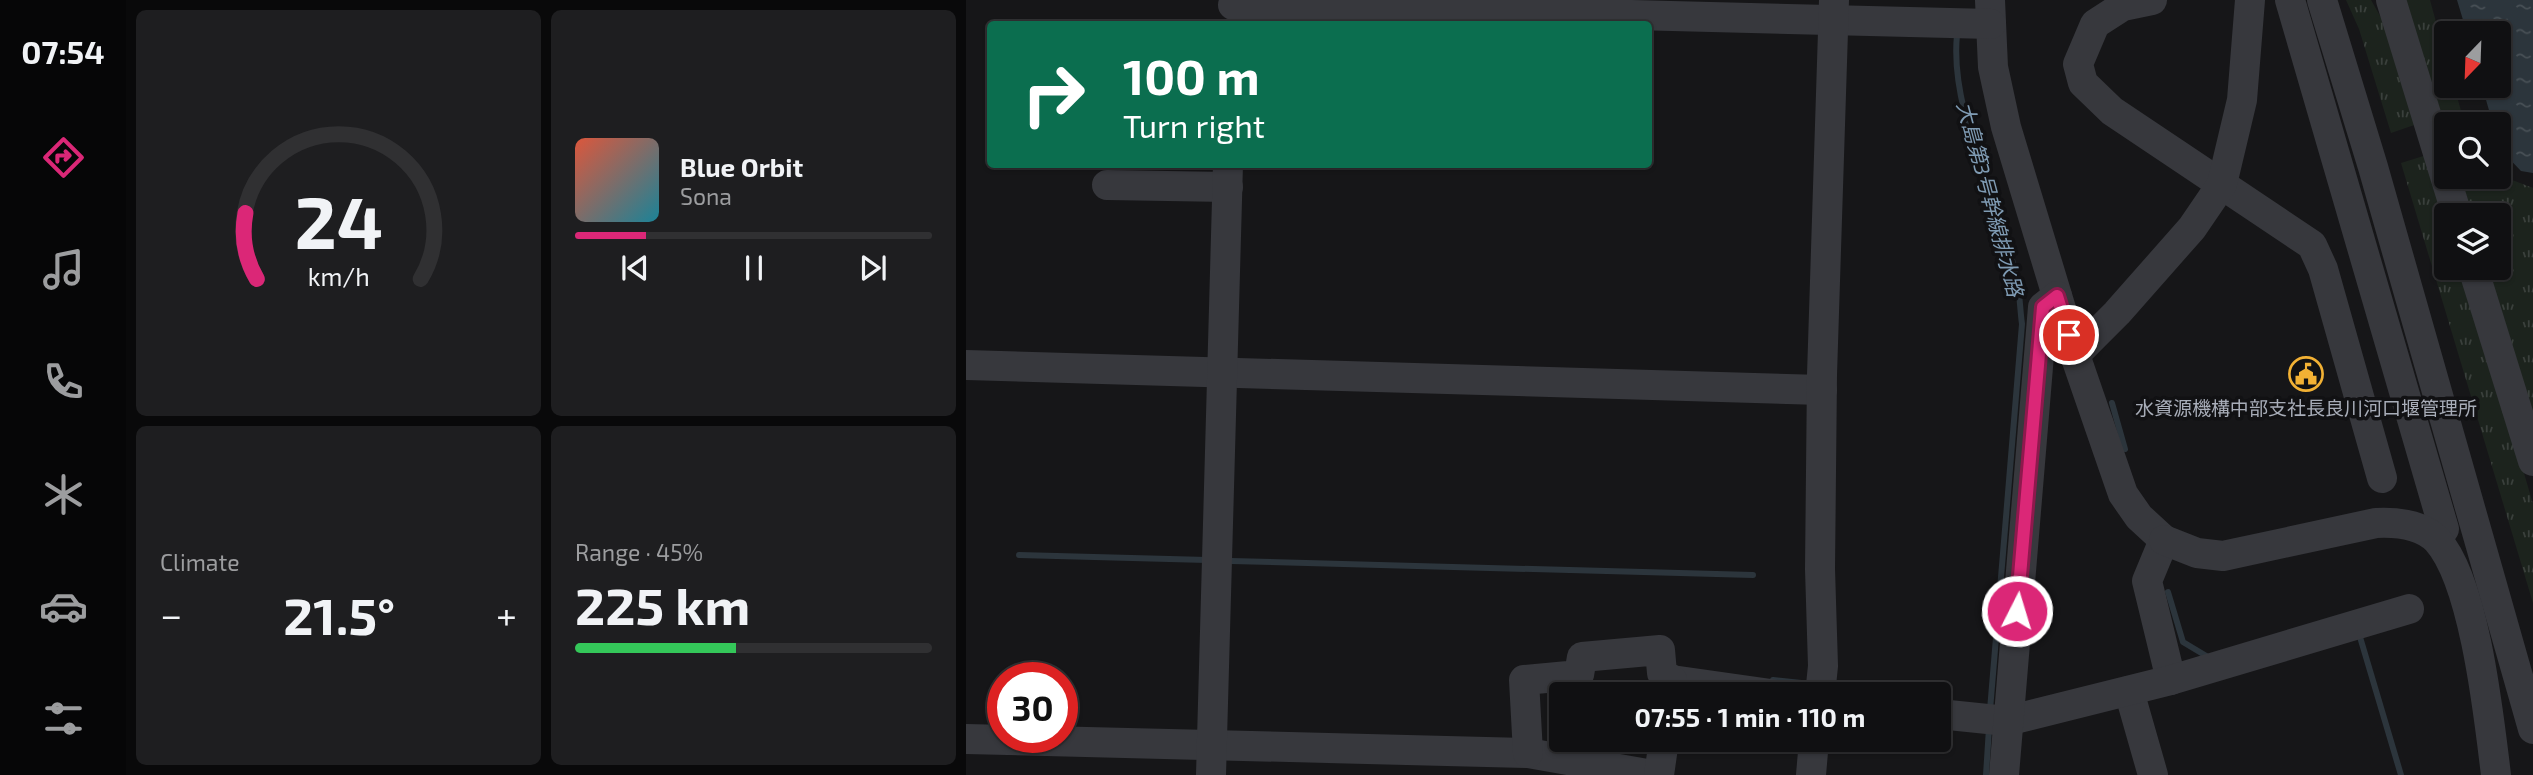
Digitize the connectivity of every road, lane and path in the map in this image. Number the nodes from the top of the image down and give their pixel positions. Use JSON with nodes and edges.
{"nodes":[{"id":1,"x":2152,"y":0,"type":"edge"},
{"id":2,"x":2250,"y":0,"type":"edge"},
{"id":3,"x":2290,"y":0,"type":"edge"},
{"id":4,"x":2322,"y":0,"type":"edge"},
{"id":5,"x":2382,"y":0,"type":"edge"},
{"id":6,"x":2391,"y":0,"type":"edge"},
{"id":7,"x":1233,"y":10,"type":"edge"},
{"id":8,"x":1834,"y":11,"type":"edge"},
{"id":9,"x":1985,"y":16,"type":"edge"},
{"id":10,"x":2402,"y":38,"type":"junction"},
{"id":11,"x":1228,"y":176,"type":"edge"},
{"id":12,"x":2221,"y":184,"type":"junction"},
{"id":13,"x":1107,"y":185,"type":"dead end"},
{"id":14,"x":2453,"y":203,"type":"edge"},
{"id":15,"x":2477,"y":280,"type":"edge"},
{"id":16,"x":2057,"y":296,"type":"junction"},
{"id":17,"x":2075,"y":355,"type":"junction"},
{"id":18,"x":966,"y":365,"type":"edge"},
{"id":19,"x":1222,"y":372,"type":"junction"},
{"id":20,"x":1822,"y":390,"type":"junction"},
{"id":21,"x":2533,"y":461,"type":"edge"},
{"id":22,"x":2382,"y":478,"type":"dead end"},
{"id":23,"x":2444,"y":529,"type":"dead end"},
{"id":24,"x":2164,"y":540,"type":"junction"},
{"id":25,"x":2409,"y":609,"type":"dead end"},
{"id":26,"x":2171,"y":680,"type":"junction"},
{"id":27,"x":1667,"y":682,"type":"edge"},
{"id":28,"x":1821,"y":682,"type":"edge"},
{"id":29,"x":2129,"y":691,"type":"junction"},
{"id":30,"x":1951,"y":715,"type":"edge"},
{"id":31,"x":1996,"y":720,"type":"junction"},
{"id":32,"x":2533,"y":729,"type":"edge"},
{"id":33,"x":966,"y":739,"type":"edge"},
{"id":34,"x":1662,"y":752,"type":"edge"},
{"id":35,"x":1813,"y":752,"type":"edge"},
{"id":36,"x":1212,"y":760,"type":"edge"},
{"id":37,"x":1538,"y":761,"type":"edge"},
{"id":38,"x":1653,"y":775,"type":"edge"},
{"id":39,"x":1659,"y":775,"type":"edge"},
{"id":40,"x":1811,"y":775,"type":"edge"},
{"id":41,"x":2004,"y":775,"type":"edge"},
{"id":42,"x":2152,"y":775,"type":"edge"},
{"id":43,"x":2496,"y":775,"type":"edge"}],
"edges":[{"from":1,"to":12,"type":"street"},
{"from":2,"to":12,"type":"street"},
{"from":3,"to":23,"type":"street"},
{"from":4,"to":32,"type":"street"},
{"from":5,"to":10,"type":"street"},
{"from":6,"to":10,"type":"street"},
{"from":7,"to":8,"type":"street"},
{"from":8,"to":9,"type":"street"},
{"from":8,"to":20,"type":"street"},
{"from":9,"to":16,"type":"street"},
{"from":10,"to":14,"type":"street"},
{"from":11,"to":13,"type":"street"},
{"from":11,"to":19,"type":"street"},
{"from":12,"to":17,"type":"street"},
{"from":12,"to":22,"type":"street"},
{"from":15,"to":21,"type":"street"},
{"from":16,"to":17,"type":"street"},
{"from":16,"to":31,"type":"street"},
{"from":17,"to":24,"type":"street"},
{"from":18,"to":19,"type":"street"},
{"from":19,"to":20,"type":"street"},
{"from":19,"to":36,"type":"street"},
{"from":20,"to":28,"type":"street"},
{"from":24,"to":26,"type":"street"},
{"from":24,"to":43,"type":"street"},
{"from":25,"to":26,"type":"street"},
{"from":26,"to":29,"type":"street"},
{"from":27,"to":37,"type":"street"},
{"from":29,"to":31,"type":"street"},
{"from":29,"to":42,"type":"street"},
{"from":30,"to":31,"type":"street"},
{"from":31,"to":41,"type":"street"},
{"from":33,"to":36,"type":"street"},
{"from":34,"to":39,"type":"street"},
{"from":35,"to":40,"type":"street"},
{"from":36,"to":37,"type":"street"},
{"from":37,"to":38,"type":"street"}]}
